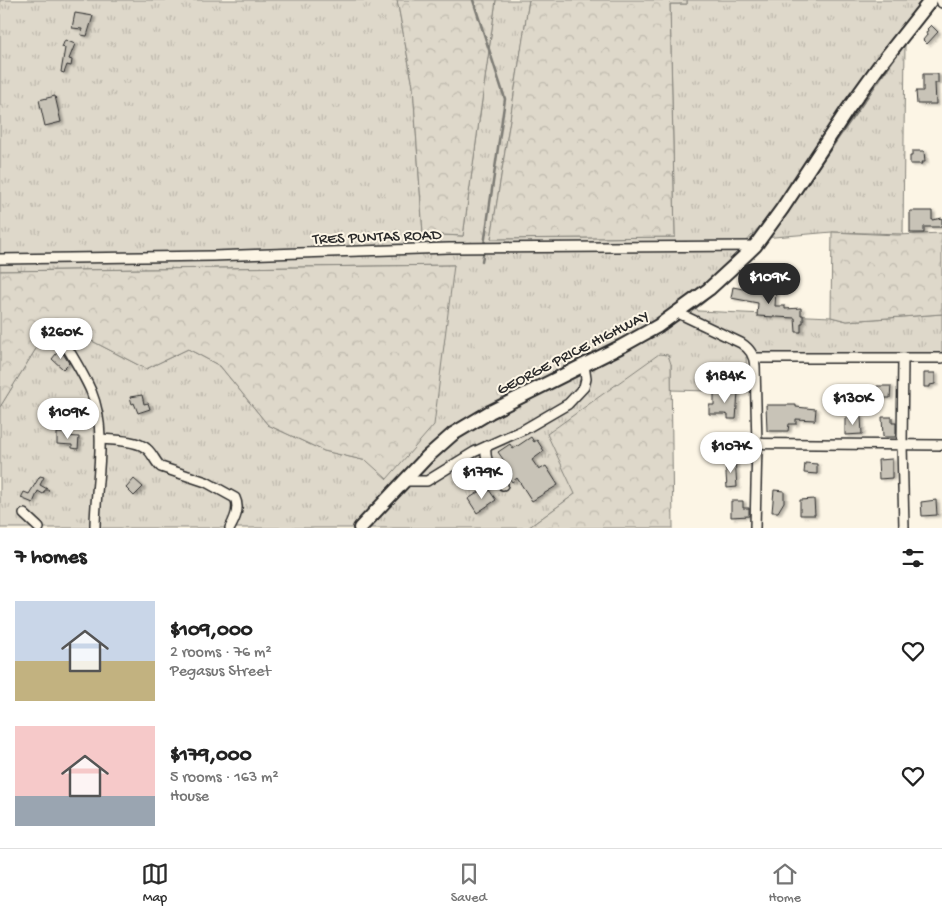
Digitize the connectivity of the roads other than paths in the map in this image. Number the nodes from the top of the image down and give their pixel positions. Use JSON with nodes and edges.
{"nodes":[{"id":1,"x":931,"y":0,"type":"edge"},
{"id":2,"x":755,"y":246,"type":"junction"},
{"id":3,"x":0,"y":259,"type":"edge"},
{"id":4,"x":676,"y":312,"type":"junction"},
{"id":5,"x":65,"y":344,"type":"dead end"},
{"id":6,"x":754,"y":358,"type":"junction"},
{"id":7,"x":903,"y":358,"type":"junction"},
{"id":8,"x":942,"y":358,"type":"edge"},
{"id":9,"x":584,"y":365,"type":"junction"},
{"id":10,"x":101,"y":439,"type":"junction"},
{"id":11,"x":713,"y":443,"type":"dead end"},
{"id":12,"x":757,"y":444,"type":"junction"},
{"id":13,"x":902,"y":445,"type":"junction"},
{"id":14,"x":942,"y":445,"type":"edge"},
{"id":15,"x":486,"y":447,"type":"junction"},
{"id":16,"x":403,"y":481,"type":"junction"},
{"id":17,"x":503,"y":485,"type":"dead end"},
{"id":18,"x":24,"y":514,"type":"dead end"},
{"id":19,"x":39,"y":528,"type":"edge"},
{"id":20,"x":95,"y":528,"type":"edge"},
{"id":21,"x":230,"y":528,"type":"edge"},
{"id":22,"x":360,"y":528,"type":"edge"},
{"id":23,"x":755,"y":528,"type":"edge"},
{"id":24,"x":904,"y":528,"type":"edge"}],
"edges":[{"from":1,"to":2,"type":"highway","name":"GEORGE PRICE HIGHWAY"},
{"from":2,"to":3,"type":"street","name":"TRES PUNTAS ROAD"},
{"from":2,"to":4,"type":"highway","name":"GEORGE PRICE HIGHWAY"},
{"from":4,"to":6,"type":"street"},
{"from":4,"to":9,"type":"highway","name":"GEORGE PRICE HIGHWAY"},
{"from":5,"to":10,"type":"street"},
{"from":6,"to":7,"type":"street"},
{"from":6,"to":12,"type":"street"},
{"from":7,"to":8,"type":"street"},
{"from":7,"to":13,"type":"street"},
{"from":9,"to":15,"type":"street"},
{"from":9,"to":16,"type":"highway","name":"GEORGE PRICE HIGHWAY"},
{"from":10,"to":20,"type":"street"},
{"from":10,"to":21,"type":"street"},
{"from":11,"to":12,"type":"street"},
{"from":12,"to":13,"type":"street"},
{"from":12,"to":23,"type":"street"},
{"from":13,"to":14,"type":"street"},
{"from":13,"to":24,"type":"street"},
{"from":15,"to":16,"type":"street"},
{"from":15,"to":17,"type":"street"},
{"from":16,"to":22,"type":"highway","name":"GEORGE PRICE HIGHWAY"},
{"from":18,"to":19,"type":"street"}]}
